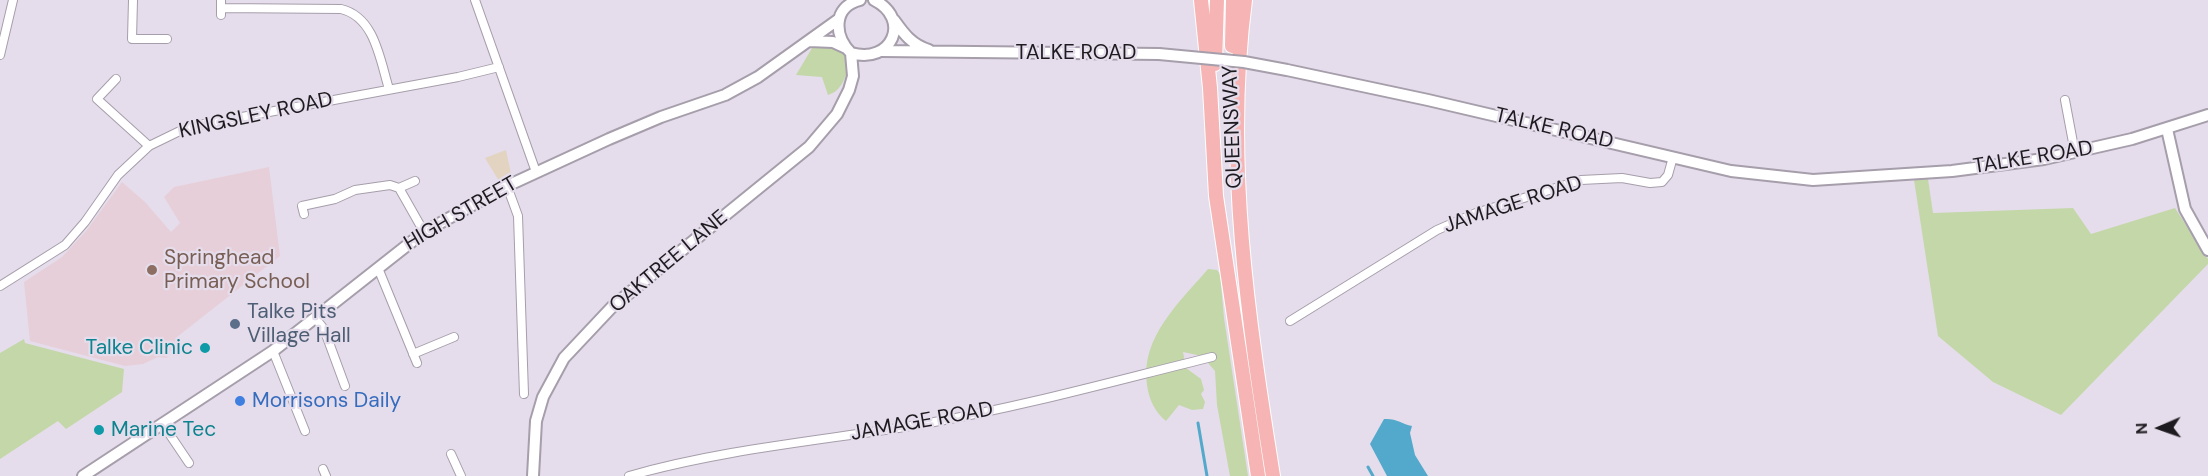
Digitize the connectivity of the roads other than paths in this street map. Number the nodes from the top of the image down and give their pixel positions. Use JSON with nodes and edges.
{"nodes":[{"id":1,"x":13,"y":0,"type":"edge"},
{"id":2,"x":133,"y":0,"type":"edge"},
{"id":3,"x":475,"y":0,"type":"edge"},
{"id":4,"x":838,"y":0,"type":"edge"},
{"id":5,"x":860,"y":0,"type":"edge"},
{"id":6,"x":874,"y":0,"type":"edge"},
{"id":7,"x":1201,"y":0,"type":"edge"},
{"id":8,"x":1217,"y":0,"type":"edge"},
{"id":9,"x":1233,"y":0,"type":"edge"},
{"id":10,"x":1245,"y":0,"type":"edge"},
{"id":11,"x":221,"y":8,"type":"edge"},
{"id":12,"x":840,"y":16,"type":"junction"},
{"id":13,"x":894,"y":20,"type":"junction"},
{"id":14,"x":167,"y":39,"type":"dead end"},
{"id":15,"x":808,"y":41,"type":"junction"},
{"id":16,"x":849,"y":50,"type":"junction"},
{"id":17,"x":877,"y":53,"type":"junction"},
{"id":18,"x":939,"y":54,"type":"junction"},
{"id":19,"x":0,"y":55,"type":"edge"},
{"id":20,"x":499,"y":67,"type":"junction"},
{"id":21,"x":853,"y":76,"type":"junction"},
{"id":22,"x":116,"y":79,"type":"dead end"},
{"id":23,"x":390,"y":89,"type":"junction"},
{"id":24,"x":2065,"y":100,"type":"dead end"},
{"id":25,"x":2208,"y":115,"type":"edge"},
{"id":26,"x":2167,"y":129,"type":"junction"},
{"id":27,"x":149,"y":146,"type":"junction"},
{"id":28,"x":2075,"y":153,"type":"junction"},
{"id":29,"x":1673,"y":157,"type":"junction"},
{"id":30,"x":536,"y":172,"type":"junction"},
{"id":31,"x":415,"y":181,"type":"dead end"},
{"id":32,"x":507,"y":186,"type":"junction"},
{"id":33,"x":399,"y":188,"type":"junction"},
{"id":34,"x":304,"y":214,"type":"dead end"},
{"id":35,"x":424,"y":232,"type":"junction"},
{"id":36,"x":1223,"y":240,"type":"junction"},
{"id":37,"x":2208,"y":250,"type":"edge"},
{"id":38,"x":1241,"y":253,"type":"junction"},
{"id":39,"x":378,"y":268,"type":"junction"},
{"id":40,"x":0,"y":286,"type":"edge"},
{"id":41,"x":316,"y":319,"type":"junction"},
{"id":42,"x":1290,"y":321,"type":"dead end"},
{"id":43,"x":454,"y":337,"type":"dead end"},
{"id":44,"x":273,"y":351,"type":"junction"},
{"id":45,"x":413,"y":354,"type":"junction"},
{"id":46,"x":1212,"y":357,"type":"dead end"},
{"id":47,"x":417,"y":363,"type":"dead end"},
{"id":48,"x":345,"y":386,"type":"dead end"},
{"id":49,"x":525,"y":394,"type":"dead end"},
{"id":50,"x":162,"y":423,"type":"junction"},
{"id":51,"x":304,"y":431,"type":"dead end"},
{"id":52,"x":452,"y":454,"type":"dead end"},
{"id":53,"x":189,"y":463,"type":"dead end"},
{"id":54,"x":82,"y":476,"type":"edge"},
{"id":55,"x":461,"y":476,"type":"edge"},
{"id":56,"x":533,"y":476,"type":"edge"},
{"id":57,"x":629,"y":476,"type":"edge"},
{"id":58,"x":1258,"y":476,"type":"edge"},
{"id":59,"x":1274,"y":476,"type":"edge"}],
"edges":[{"from":1,"to":19,"type":"street"},
{"from":2,"to":14,"type":"street"},
{"from":3,"to":20,"type":"street"},
{"from":4,"to":12,"type":"street","name":"OAKTREE LANE"},
{"from":5,"to":12,"type":"street","name":"HIGH STREET"},
{"from":6,"to":13,"type":"street","name":"TALKE ROAD"},
{"from":7,"to":36,"type":"highway"},
{"from":8,"to":36,"type":"highway","name":"QUEENSWAY"},
{"from":9,"to":38,"type":"highway","name":"QUEENSWAY"},
{"from":10,"to":38,"type":"highway"},
{"from":11,"to":23,"type":"street"},
{"from":12,"to":15,"type":"street","name":"HIGH STREET"},
{"from":12,"to":16,"type":"street","name":"OAKTREE LANE"},
{"from":13,"to":17,"type":"street","name":"OAKTREE LANE"},
{"from":13,"to":18,"type":"street","name":"TALKE ROAD"},
{"from":15,"to":16,"type":"street"},
{"from":15,"to":30,"type":"street","name":"HIGH STREET"},
{"from":16,"to":17,"type":"street","name":"TALKE ROAD"},
{"from":16,"to":21,"type":"street","name":"OAKTREE LANE"},
{"from":17,"to":18,"type":"street","name":"TALKE ROAD"},
{"from":17,"to":21,"type":"street","name":"OAKTREE LANE"},
{"from":18,"to":29,"type":"street","name":"TALKE ROAD","bridge":true},
{"from":20,"to":23,"type":"street","name":"KINGSLEY ROAD"},
{"from":20,"to":30,"type":"street"},
{"from":21,"to":56,"type":"street","name":"OAKTREE LANE"},
{"from":22,"to":27,"type":"street"},
{"from":23,"to":27,"type":"street","name":"KINGSLEY ROAD"},
{"from":24,"to":28,"type":"street"},
{"from":25,"to":26,"type":"street","name":"TALKE ROAD"},
{"from":26,"to":28,"type":"street","name":"TALKE ROAD"},
{"from":26,"to":37,"type":"street"},
{"from":27,"to":40,"type":"street","name":"KINGSLEY ROAD"},
{"from":28,"to":29,"type":"street","name":"TALKE ROAD"},
{"from":29,"to":42,"type":"street","name":"JAMAGE ROAD"},
{"from":30,"to":32,"type":"street","name":"HIGH STREET"},
{"from":31,"to":33,"type":"street"},
{"from":32,"to":35,"type":"street","name":"HIGH STREET"},
{"from":32,"to":49,"type":"street"},
{"from":33,"to":34,"type":"street"},
{"from":33,"to":35,"type":"street"},
{"from":35,"to":39,"type":"street","name":"HIGH STREET"},
{"from":36,"to":58,"type":"highway"},
{"from":38,"to":59,"type":"highway"},
{"from":39,"to":41,"type":"street","name":"HIGH STREET"},
{"from":39,"to":45,"type":"street"},
{"from":41,"to":44,"type":"street","name":"HIGH STREET"},
{"from":41,"to":48,"type":"street"},
{"from":43,"to":45,"type":"street"},
{"from":44,"to":50,"type":"street","name":"HIGH STREET"},
{"from":44,"to":51,"type":"street"},
{"from":45,"to":47,"type":"street"},
{"from":46,"to":57,"type":"street","name":"JAMAGE ROAD"},
{"from":50,"to":53,"type":"street"},
{"from":50,"to":54,"type":"street","name":"HIGH STREET"},
{"from":52,"to":55,"type":"street"}]}
